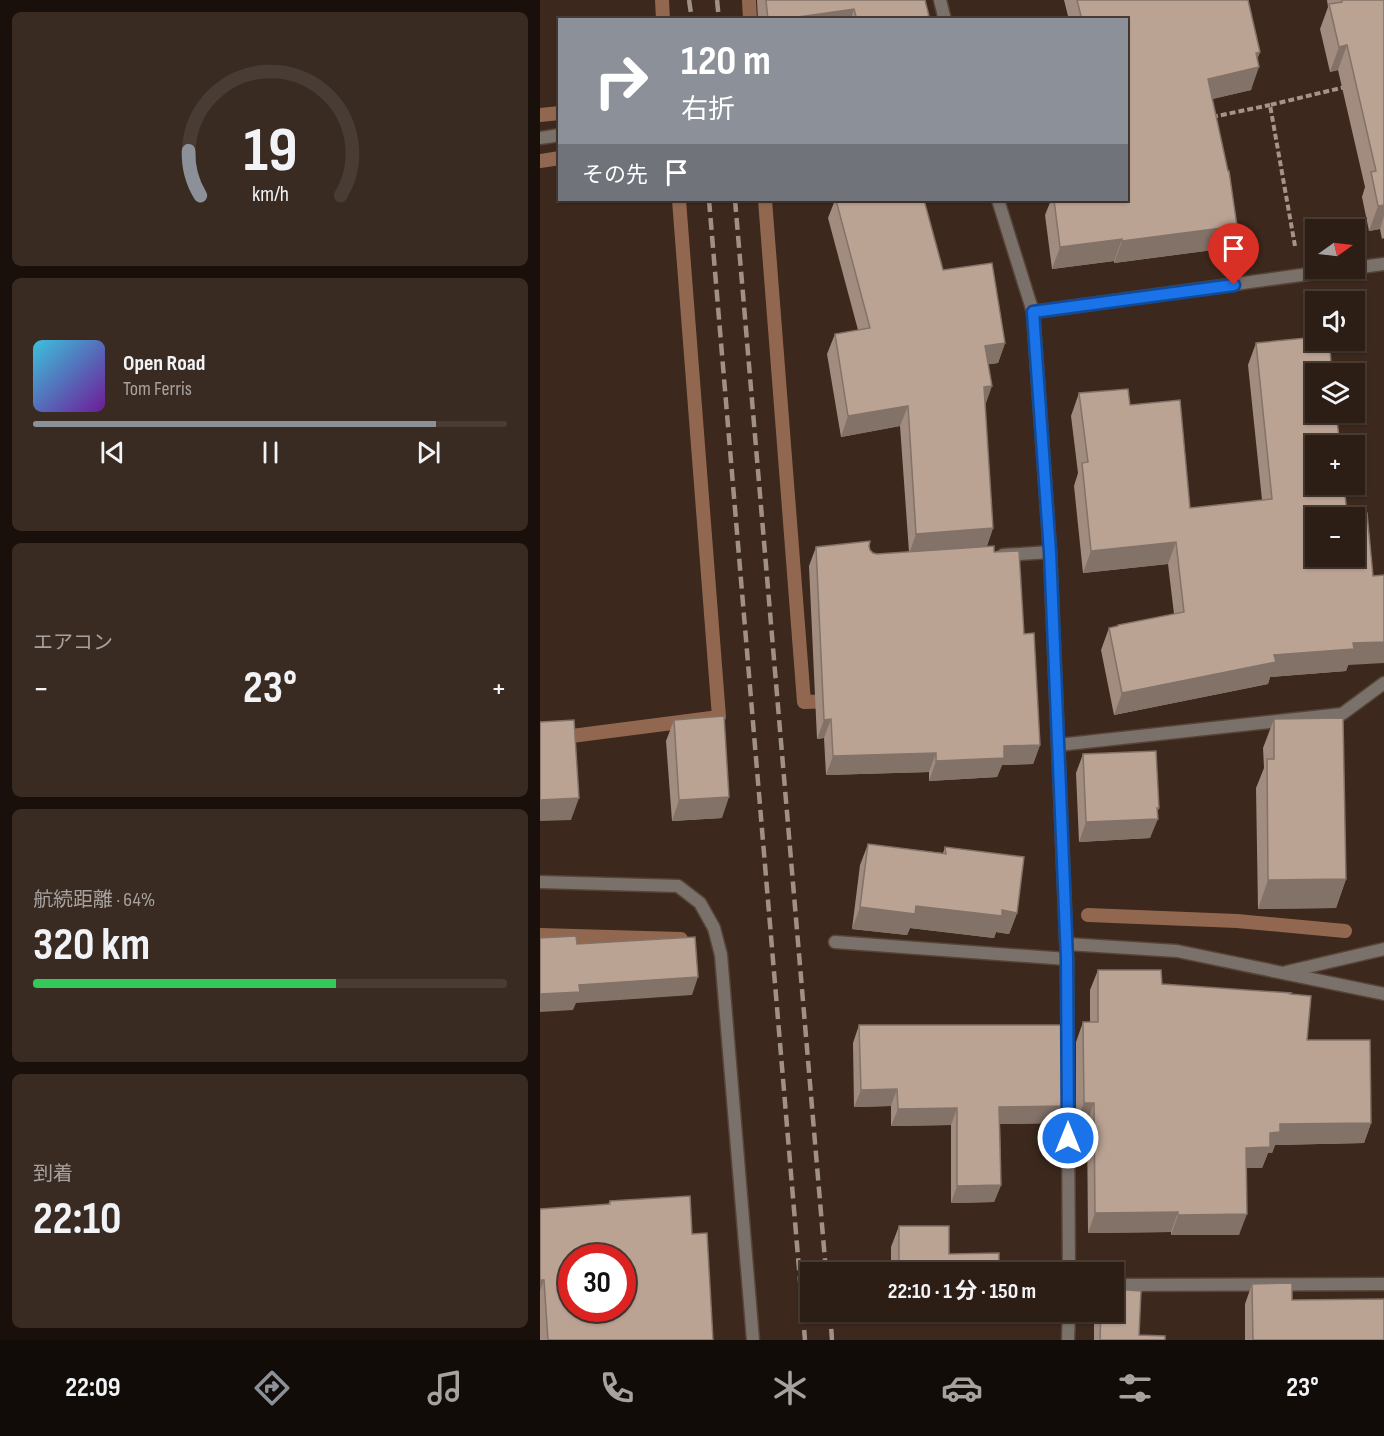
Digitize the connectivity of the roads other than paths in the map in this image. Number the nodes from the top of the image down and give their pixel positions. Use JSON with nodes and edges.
{"nodes":[{"id":1,"x":940,"y":0,"type":"edge"},
{"id":2,"x":944,"y":18,"type":"edge"},
{"id":3,"x":558,"y":135,"type":"edge"},
{"id":4,"x":540,"y":138,"type":"edge"},
{"id":5,"x":998,"y":201,"type":"edge"},
{"id":6,"x":1384,"y":264,"type":"edge"},
{"id":7,"x":1365,"y":266,"type":"edge"},
{"id":8,"x":1305,"y":275,"type":"edge"},
{"id":9,"x":1033,"y":312,"type":"junction"},
{"id":10,"x":1050,"y":552,"type":"junction"},
{"id":11,"x":990,"y":556,"type":"edge"},
{"id":12,"x":1384,"y":683,"type":"edge"},
{"id":13,"x":1058,"y":745,"type":"junction"},
{"id":14,"x":540,"y":882,"type":"edge"},
{"id":15,"x":835,"y":942,"type":"dead end"},
{"id":16,"x":1067,"y":944,"type":"junction"},
{"id":17,"x":1384,"y":949,"type":"edge"},
{"id":18,"x":1067,"y":959,"type":"junction"},
{"id":19,"x":1282,"y":973,"type":"junction"},
{"id":20,"x":1384,"y":994,"type":"edge"},
{"id":21,"x":1069,"y":1262,"type":"edge"},
{"id":22,"x":1384,"y":1284,"type":"edge"},
{"id":23,"x":1124,"y":1285,"type":"edge"},
{"id":24,"x":1069,"y":1322,"type":"edge"},
{"id":25,"x":753,"y":1340,"type":"edge"},
{"id":26,"x":1068,"y":1340,"type":"edge"}],
"edges":[{"from":1,"to":2,"type":"street"},
{"from":3,"to":4,"type":"street"},
{"from":5,"to":9,"type":"street"},
{"from":6,"to":7,"type":"street"},
{"from":8,"to":9,"type":"street"},
{"from":9,"to":10,"type":"street"},
{"from":10,"to":11,"type":"street"},
{"from":10,"to":13,"type":"street"},
{"from":12,"to":13,"type":"street"},
{"from":13,"to":16,"type":"street"},
{"from":14,"to":25,"type":"street"},
{"from":15,"to":18,"type":"street"},
{"from":16,"to":18,"type":"street"},
{"from":16,"to":19,"type":"street"},
{"from":17,"to":19,"type":"street"},
{"from":18,"to":21,"type":"street"},
{"from":19,"to":20,"type":"street"},
{"from":22,"to":23,"type":"street"},
{"from":24,"to":26,"type":"street"}]}
